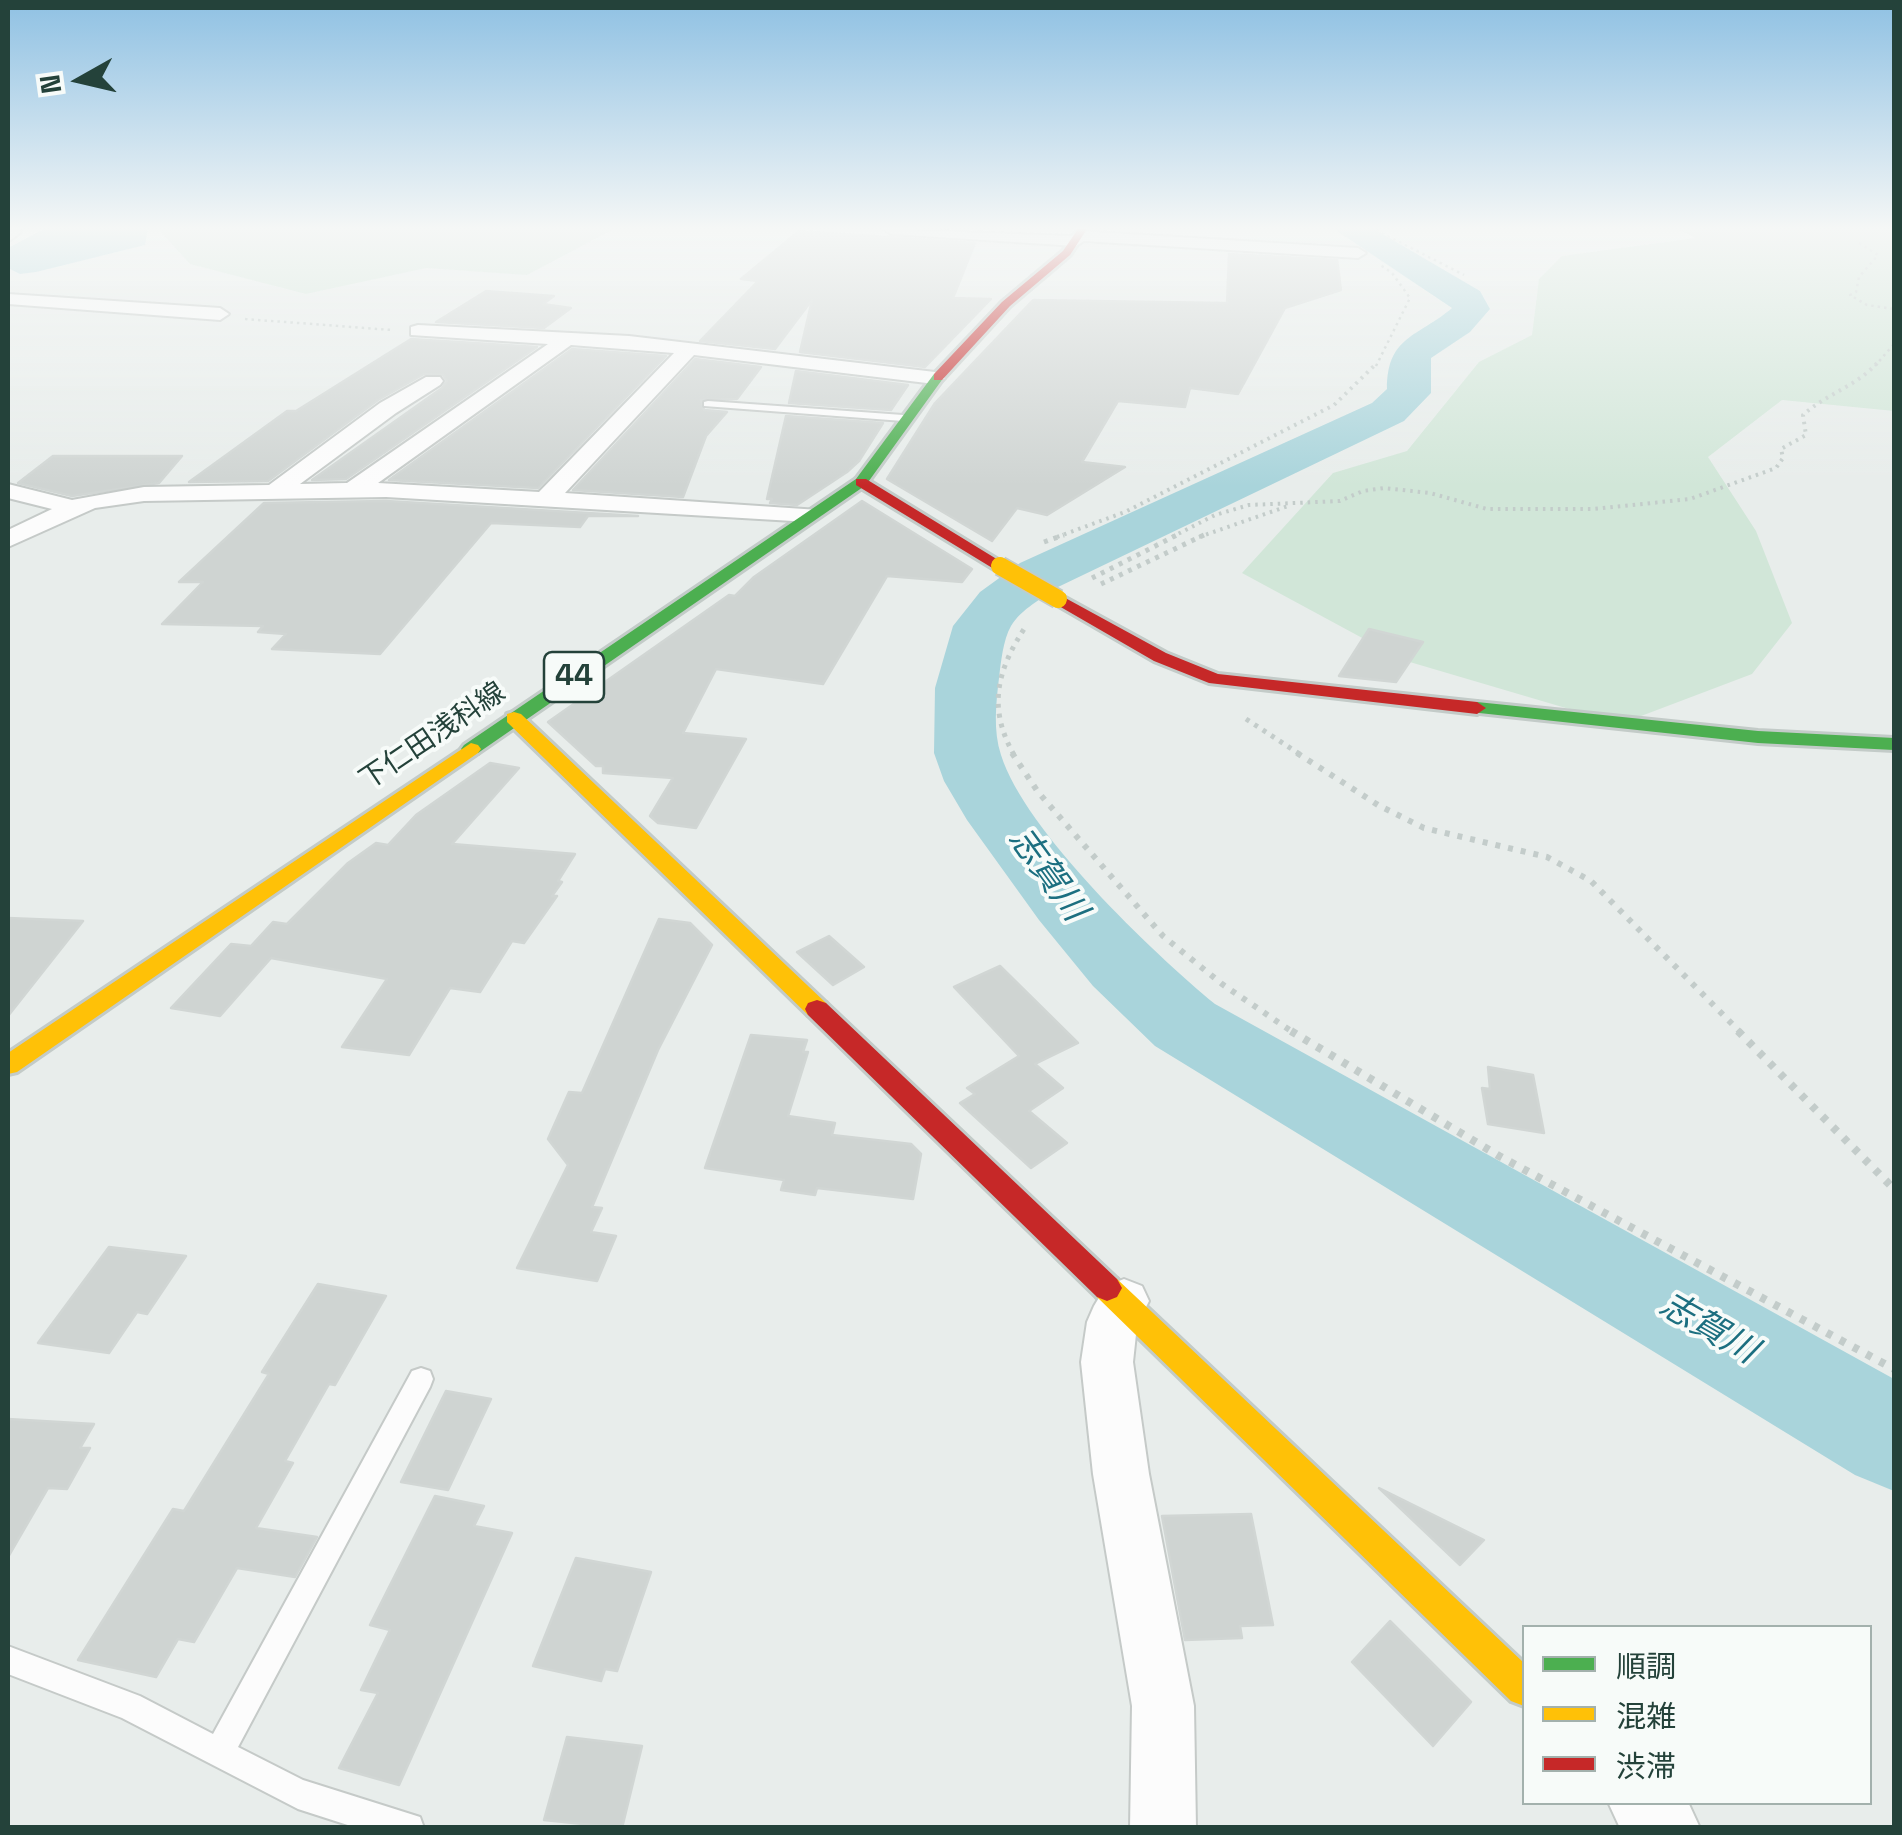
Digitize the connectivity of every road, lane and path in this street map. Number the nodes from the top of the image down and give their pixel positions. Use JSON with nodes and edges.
{"nodes":[{"id":1,"x":223,"y":315,"type":"edge"},
{"id":2,"x":998,"y":315,"type":"edge"},
{"id":3,"x":1401,"y":315,"type":"edge"},
{"id":4,"x":418,"y":331,"type":"joint"},
{"id":5,"x":567,"y":340,"type":"junction"},
{"id":6,"x":1894,"y":344,"type":"edge"},
{"id":7,"x":690,"y":349,"type":"junction"},
{"id":8,"x":934,"y":378,"type":"junction"},
{"id":9,"x":432,"y":381,"type":"dead end"},
{"id":10,"x":708,"y":404,"type":"dead end"},
{"id":11,"x":903,"y":418,"type":"junction"},
{"id":12,"x":861,"y":482,"type":"junction"},
{"id":13,"x":353,"y":490,"type":"junction"},
{"id":14,"x":8,"y":491,"type":"edge"},
{"id":15,"x":276,"y":491,"type":"junction"},
{"id":16,"x":547,"y":498,"type":"junction"},
{"id":17,"x":1298,"y":503,"type":"junction"},
{"id":18,"x":72,"y":507,"type":"junction"},
{"id":19,"x":810,"y":515,"type":"junction"},
{"id":20,"x":8,"y":539,"type":"edge"},
{"id":21,"x":996,"y":564,"type":"junction"},
{"id":22,"x":1067,"y":596,"type":"junction"},
{"id":23,"x":1033,"y":618,"type":"dead end"},
{"id":24,"x":1197,"y":672,"type":"junction"},
{"id":25,"x":514,"y":718,"type":"junction"},
{"id":26,"x":1894,"y":744,"type":"edge"},
{"id":27,"x":8,"y":1064,"type":"edge"},
{"id":28,"x":1894,"y":1189,"type":"edge"},
{"id":29,"x":1124,"y":1302,"type":"junction"},
{"id":30,"x":1894,"y":1369,"type":"edge"},
{"id":31,"x":421,"y":1379,"type":"dead end"},
{"id":32,"x":8,"y":1660,"type":"edge"},
{"id":33,"x":1522,"y":1686,"type":"edge"},
{"id":34,"x":219,"y":1753,"type":"junction"},
{"id":35,"x":1645,"y":1805,"type":"edge"},
{"id":36,"x":409,"y":1828,"type":"edge"},
{"id":37,"x":1163,"y":1828,"type":"edge"},
{"id":38,"x":1667,"y":1828,"type":"edge"}],
"edges":[{"from":1,"to":4,"type":"path"},
{"from":2,"to":8,"type":"street","name":"下仁田浅科線","number":"44"},
{"from":3,"to":21,"type":"path"},
{"from":4,"to":5,"type":"street"},
{"from":5,"to":7,"type":"street"},
{"from":5,"to":13,"type":"street"},
{"from":6,"to":17,"type":"path"},
{"from":7,"to":8,"type":"street"},
{"from":7,"to":16,"type":"street"},
{"from":8,"to":11,"type":"street","name":"下仁田浅科線","number":"44"},
{"from":9,"to":15,"type":"street"},
{"from":10,"to":11,"type":"lane"},
{"from":11,"to":12,"type":"street","name":"下仁田浅科線","number":"44"},
{"from":12,"to":19,"type":"street","name":"下仁田浅科線","number":"44"},
{"from":12,"to":21,"type":"street"},
{"from":13,"to":15,"type":"street"},
{"from":13,"to":16,"type":"street"},
{"from":14,"to":18,"type":"street"},
{"from":15,"to":18,"type":"street"},
{"from":16,"to":19,"type":"street"},
{"from":17,"to":22,"type":"path"},
{"from":17,"to":22,"type":"path"},
{"from":18,"to":20,"type":"street"},
{"from":19,"to":25,"type":"street","name":"下仁田浅科線","number":"44"},
{"from":21,"to":22,"type":"street","bridge":true},
{"from":22,"to":24,"type":"street"},
{"from":23,"to":30,"type":"path"},
{"from":24,"to":26,"type":"street"},
{"from":24,"to":28,"type":"path"},
{"from":25,"to":27,"type":"street","name":"下仁田浅科線","number":"44"},
{"from":25,"to":29,"type":"street"},
{"from":29,"to":33,"type":"street"},
{"from":29,"to":37,"type":"street"},
{"from":31,"to":34,"type":"lane"},
{"from":32,"to":34,"type":"lane"},
{"from":34,"to":36,"type":"lane"},
{"from":35,"to":38,"type":"street"}]}
